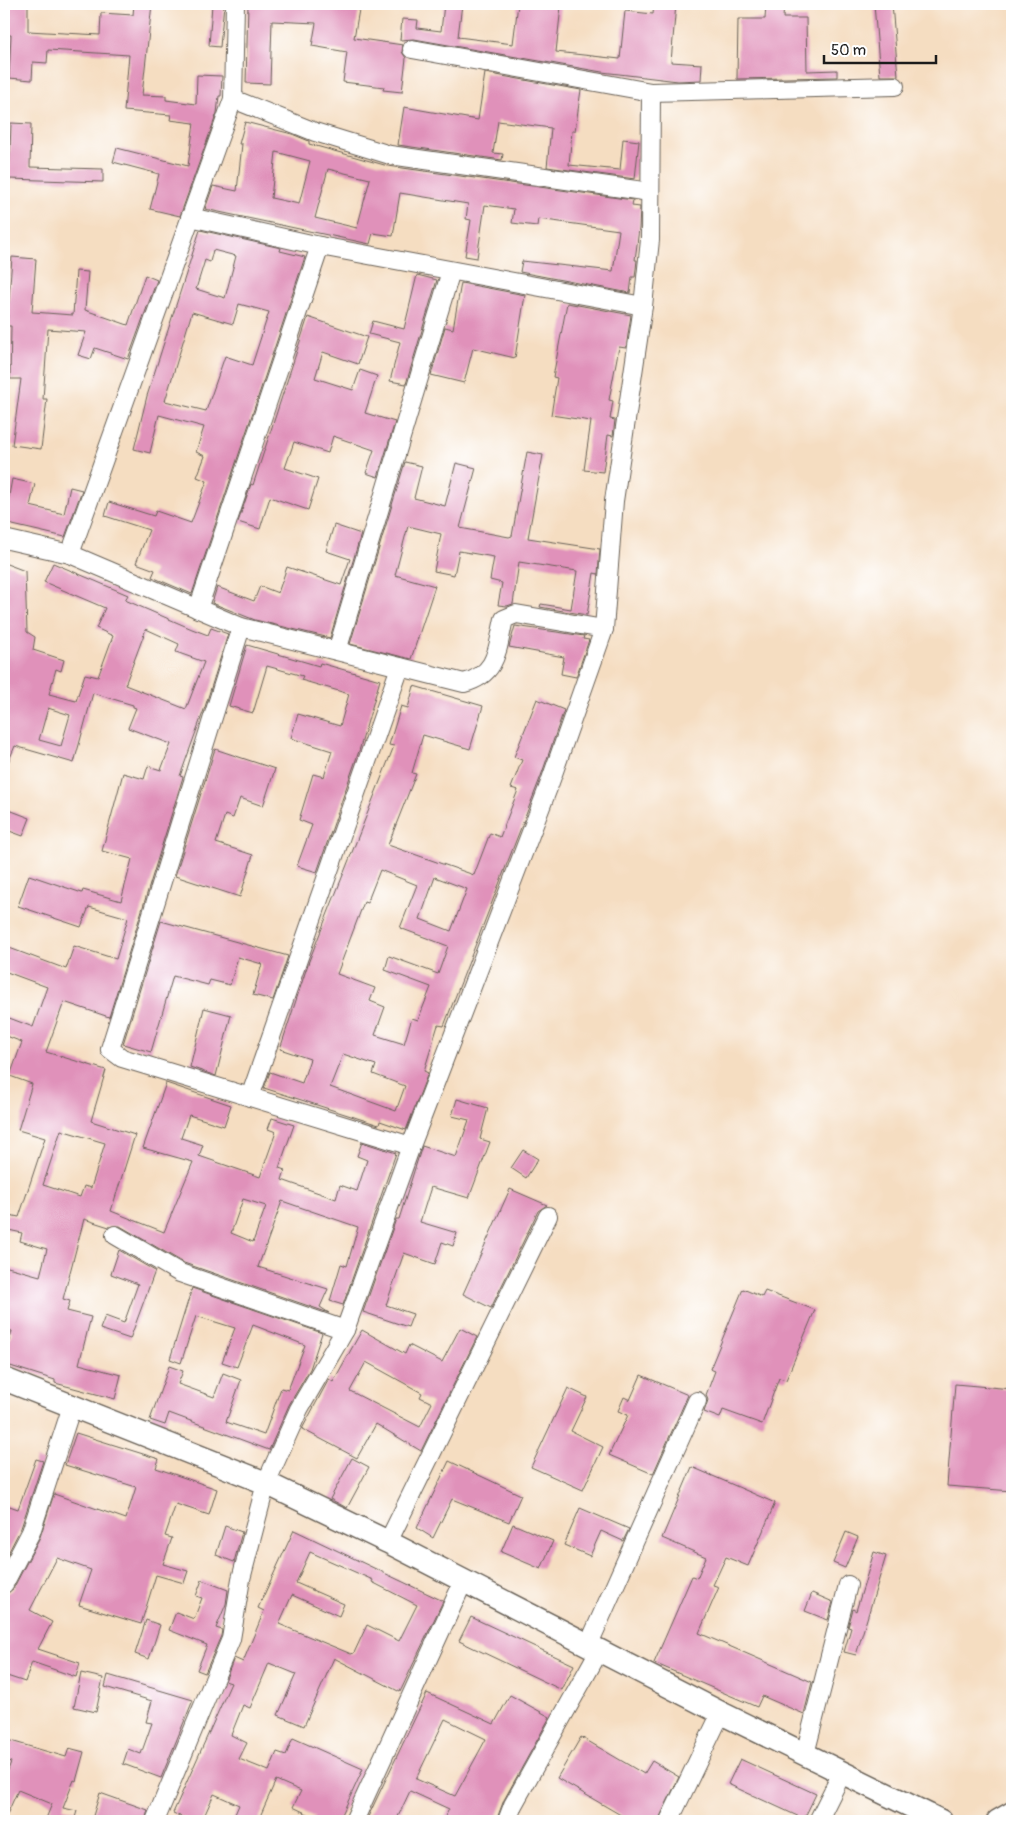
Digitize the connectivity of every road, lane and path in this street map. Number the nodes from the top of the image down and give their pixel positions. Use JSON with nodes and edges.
{"nodes":[{"id":1,"x":235,"y":4,"type":"edge"},
{"id":2,"x":412,"y":49,"type":"dead end"},
{"id":3,"x":895,"y":86,"type":"dead end"},
{"id":4,"x":651,"y":92,"type":"junction"},
{"id":5,"x":233,"y":99,"type":"junction"},
{"id":6,"x":650,"y":192,"type":"junction"},
{"id":7,"x":190,"y":217,"type":"junction"},
{"id":8,"x":320,"y":246,"type":"junction"},
{"id":9,"x":451,"y":272,"type":"junction"},
{"id":10,"x":643,"y":306,"type":"junction"},
{"id":11,"x":4,"y":539,"type":"edge"},
{"id":12,"x":70,"y":554,"type":"junction"},
{"id":13,"x":198,"y":609,"type":"junction"},
{"id":14,"x":241,"y":627,"type":"junction"},
{"id":15,"x":604,"y":629,"type":"junction"},
{"id":16,"x":337,"y":652,"type":"junction"},
{"id":17,"x":400,"y":667,"type":"junction"},
{"id":18,"x":250,"y":1097,"type":"junction"},
{"id":19,"x":411,"y":1146,"type":"junction"},
{"id":20,"x":548,"y":1216,"type":"dead end"},
{"id":21,"x":115,"y":1235,"type":"dead end"},
{"id":22,"x":345,"y":1330,"type":"junction"},
{"id":23,"x":4,"y":1379,"type":"edge"},
{"id":24,"x":697,"y":1401,"type":"dead end"},
{"id":25,"x":72,"y":1406,"type":"junction"},
{"id":26,"x":266,"y":1483,"type":"junction"},
{"id":27,"x":388,"y":1542,"type":"junction"},
{"id":28,"x":463,"y":1582,"type":"junction"},
{"id":29,"x":4,"y":1584,"type":"edge"},
{"id":30,"x":848,"y":1585,"type":"dead end"},
{"id":31,"x":594,"y":1648,"type":"junction"},
{"id":32,"x":721,"y":1713,"type":"junction"},
{"id":33,"x":805,"y":1754,"type":"junction"},
{"id":34,"x":842,"y":1774,"type":"junction"},
{"id":35,"x":1012,"y":1813,"type":"edge"},
{"id":36,"x":155,"y":1821,"type":"edge"},
{"id":37,"x":354,"y":1821,"type":"edge"},
{"id":38,"x":507,"y":1821,"type":"edge"},
{"id":39,"x":669,"y":1821,"type":"edge"},
{"id":40,"x":818,"y":1821,"type":"edge"},
{"id":41,"x":941,"y":1821,"type":"edge"},
{"id":42,"x":998,"y":1821,"type":"edge"}],
"edges":[{"from":1,"to":5,"type":"street"},
{"from":2,"to":4,"type":"street"},
{"from":3,"to":4,"type":"street"},
{"from":4,"to":6,"type":"street"},
{"from":5,"to":6,"type":"street"},
{"from":5,"to":7,"type":"street"},
{"from":6,"to":10,"type":"street"},
{"from":7,"to":8,"type":"street"},
{"from":7,"to":12,"type":"street"},
{"from":8,"to":9,"type":"street"},
{"from":8,"to":13,"type":"street"},
{"from":9,"to":10,"type":"street"},
{"from":9,"to":16,"type":"street"},
{"from":10,"to":15,"type":"street"},
{"from":11,"to":12,"type":"street"},
{"from":12,"to":13,"type":"street"},
{"from":13,"to":14,"type":"street"},
{"from":14,"to":16,"type":"street"},
{"from":14,"to":18,"type":"street"},
{"from":15,"to":17,"type":"street"},
{"from":15,"to":19,"type":"street"},
{"from":16,"to":17,"type":"street"},
{"from":17,"to":18,"type":"street"},
{"from":18,"to":19,"type":"street"},
{"from":19,"to":22,"type":"street"},
{"from":20,"to":27,"type":"street"},
{"from":21,"to":22,"type":"street"},
{"from":22,"to":26,"type":"street"},
{"from":23,"to":25,"type":"main road"},
{"from":24,"to":31,"type":"street"},
{"from":25,"to":26,"type":"main road"},
{"from":25,"to":29,"type":"street"},
{"from":26,"to":27,"type":"main road"},
{"from":26,"to":36,"type":"street"},
{"from":27,"to":28,"type":"main road"},
{"from":28,"to":31,"type":"main road"},
{"from":28,"to":37,"type":"street"},
{"from":30,"to":33,"type":"street"},
{"from":31,"to":32,"type":"main road"},
{"from":31,"to":38,"type":"street"},
{"from":32,"to":33,"type":"main road"},
{"from":32,"to":39,"type":"street"},
{"from":33,"to":34,"type":"main road"},
{"from":34,"to":40,"type":"street"},
{"from":34,"to":41,"type":"main road"},
{"from":35,"to":42,"type":"main road"}]}
